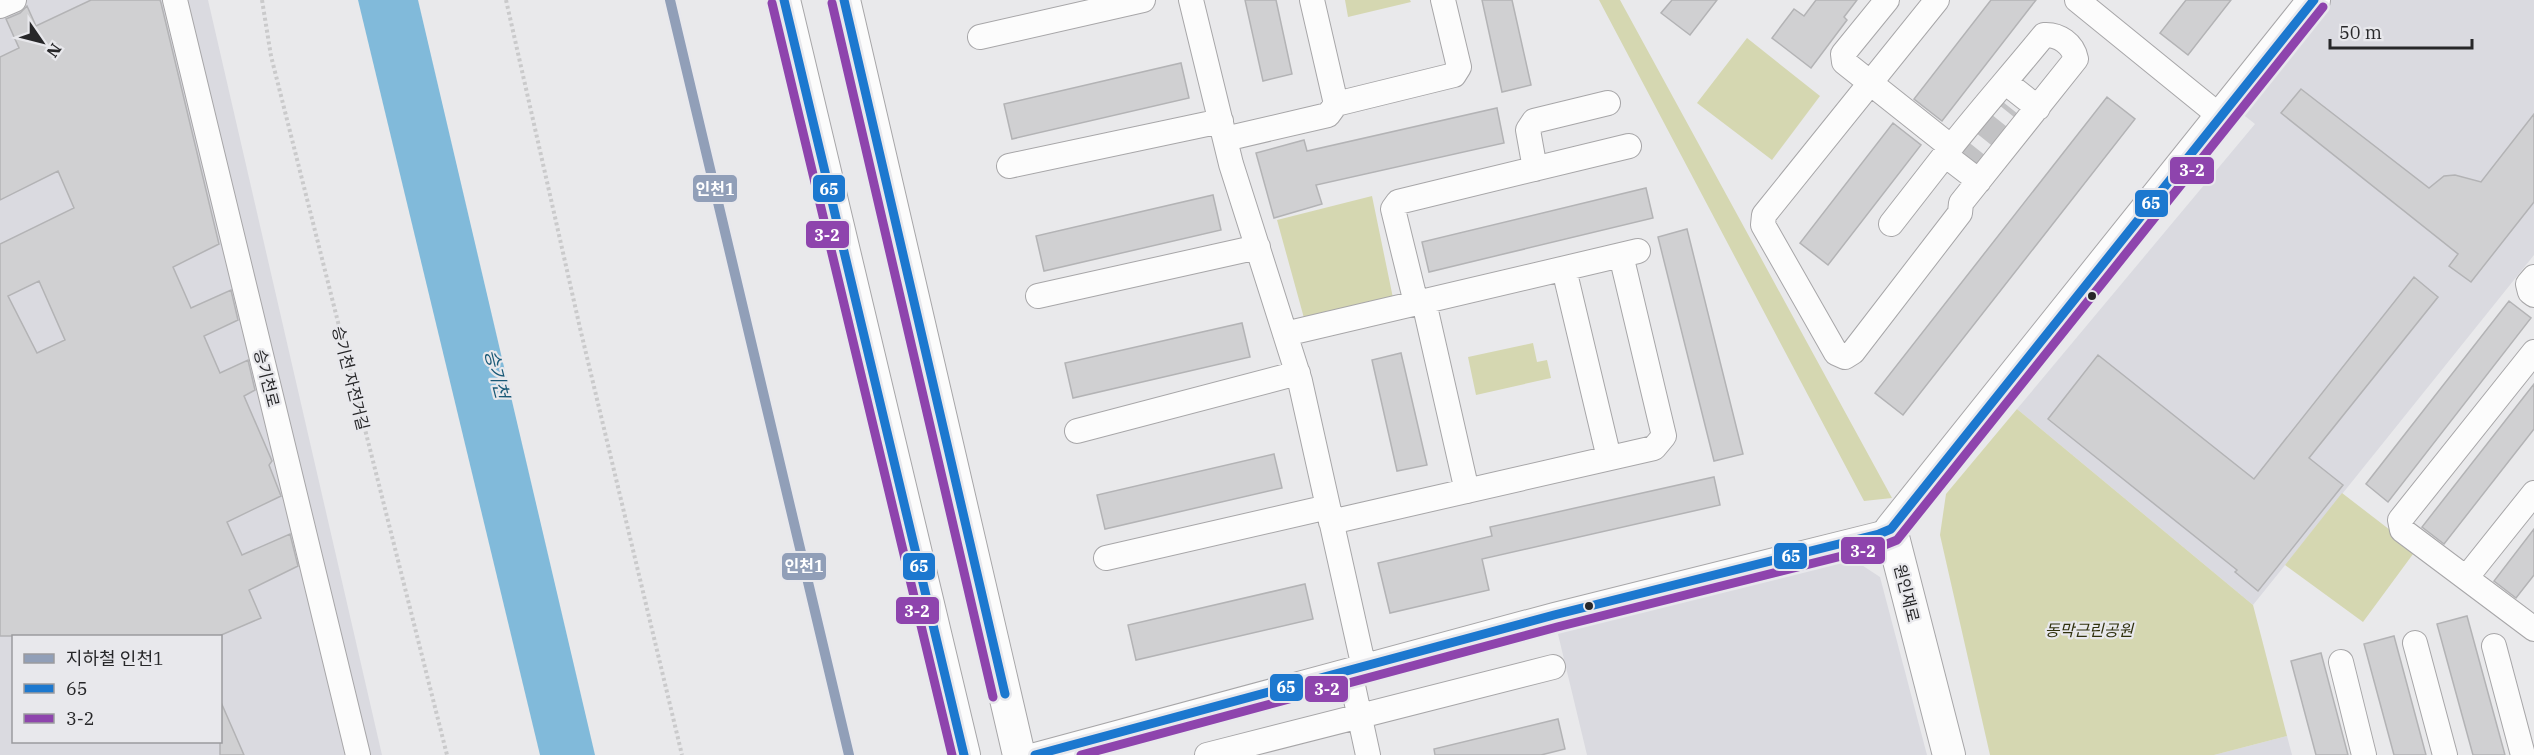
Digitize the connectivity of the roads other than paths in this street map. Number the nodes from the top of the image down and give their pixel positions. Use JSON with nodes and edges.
{"nodes":[{"id":1,"x":15,"y":0,"type":"edge"},
{"id":2,"x":175,"y":0,"type":"edge"},
{"id":3,"x":784,"y":0,"type":"edge"},
{"id":4,"x":844,"y":0,"type":"edge"},
{"id":5,"x":1143,"y":0,"type":"edge"},
{"id":6,"x":1191,"y":0,"type":"edge"},
{"id":7,"x":1312,"y":0,"type":"edge"},
{"id":8,"x":1443,"y":0,"type":"edge"},
{"id":9,"x":1887,"y":0,"type":"edge"},
{"id":10,"x":1937,"y":0,"type":"edge"},
{"id":11,"x":2314,"y":0,"type":"edge"},
{"id":12,"x":2091,"y":4,"type":"edge"},
{"id":13,"x":0,"y":6,"type":"edge"},
{"id":14,"x":980,"y":37,"type":"dead end"},
{"id":15,"x":2068,"y":45,"type":"junction"},
{"id":16,"x":1869,"y":82,"type":"junction"},
{"id":17,"x":2005,"y":82,"type":"junction"},
{"id":18,"x":1608,"y":103,"type":"dead end"},
{"id":19,"x":1336,"y":104,"type":"junction"},
{"id":20,"x":2038,"y":108,"type":"junction"},
{"id":21,"x":2221,"y":117,"type":"junction"},
{"id":22,"x":1223,"y":130,"type":"junction"},
{"id":23,"x":1629,"y":146,"type":"dead end"},
{"id":24,"x":1948,"y":151,"type":"junction"},
{"id":25,"x":1009,"y":166,"type":"dead end"},
{"id":26,"x":1535,"y":169,"type":"junction"},
{"id":27,"x":1979,"y":181,"type":"junction"},
{"id":28,"x":1892,"y":224,"type":"dead end"},
{"id":29,"x":1258,"y":247,"type":"junction"},
{"id":30,"x":1564,"y":268,"type":"junction"},
{"id":31,"x":2534,"y":277,"type":"edge"},
{"id":32,"x":2534,"y":295,"type":"edge"},
{"id":33,"x":1038,"y":296,"type":"dead end"},
{"id":34,"x":1420,"y":303,"type":"junction"},
{"id":35,"x":1285,"y":333,"type":"junction"},
{"id":36,"x":2534,"y":352,"type":"edge"},
{"id":37,"x":1298,"y":373,"type":"junction"},
{"id":38,"x":1077,"y":430,"type":"dead end"},
{"id":39,"x":1609,"y":458,"type":"junction"},
{"id":40,"x":1467,"y":490,"type":"junction"},
{"id":41,"x":2534,"y":493,"type":"edge"},
{"id":42,"x":1330,"y":514,"type":"junction"},
{"id":43,"x":1891,"y":529,"type":"junction"},
{"id":44,"x":1106,"y":558,"type":"dead end"},
{"id":45,"x":2466,"y":578,"type":"junction"},
{"id":46,"x":2533,"y":626,"type":"edge"},
{"id":47,"x":2415,"y":643,"type":"dead end"},
{"id":48,"x":2494,"y":646,"type":"dead end"},
{"id":49,"x":2341,"y":662,"type":"dead end"},
{"id":50,"x":1553,"y":667,"type":"dead end"},
{"id":51,"x":1357,"y":670,"type":"junction"},
{"id":52,"x":1360,"y":717,"type":"junction"},
{"id":53,"x":358,"y":755,"type":"edge"},
{"id":54,"x":964,"y":755,"type":"edge"},
{"id":55,"x":1019,"y":755,"type":"edge"},
{"id":56,"x":1035,"y":755,"type":"edge"},
{"id":57,"x":1207,"y":755,"type":"edge"},
{"id":58,"x":1368,"y":755,"type":"edge"},
{"id":59,"x":1948,"y":755,"type":"edge"},
{"id":60,"x":2364,"y":755,"type":"edge"},
{"id":61,"x":2445,"y":755,"type":"edge"},
{"id":62,"x":2523,"y":755,"type":"edge"}],
"edges":[{"from":1,"to":13,"type":"street"},
{"from":2,"to":53,"type":"street","name":"승기천로"},
{"from":3,"to":54,"type":"main road"},
{"from":4,"to":55,"type":"main road"},
{"from":5,"to":14,"type":"street"},
{"from":6,"to":22,"type":"street"},
{"from":7,"to":19,"type":"street"},
{"from":8,"to":19,"type":"street"},
{"from":9,"to":16,"type":"street"},
{"from":10,"to":16,"type":"street"},
{"from":11,"to":21,"type":"main road"},
{"from":12,"to":15,"type":"street"},
{"from":12,"to":21,"type":"street"},
{"from":15,"to":17,"type":"street"},
{"from":15,"to":20,"type":"street"},
{"from":16,"to":24,"type":"street"},
{"from":16,"to":27,"type":"street"},
{"from":17,"to":20,"type":"street"},
{"from":17,"to":24,"type":"street"},
{"from":18,"to":26,"type":"street"},
{"from":19,"to":22,"type":"street"},
{"from":20,"to":27,"type":"street"},
{"from":21,"to":43,"type":"main road"},
{"from":22,"to":25,"type":"street"},
{"from":22,"to":29,"type":"street"},
{"from":23,"to":26,"type":"street"},
{"from":24,"to":27,"type":"street"},
{"from":24,"to":28,"type":"street"},
{"from":26,"to":34,"type":"street"},
{"from":29,"to":33,"type":"street"},
{"from":29,"to":35,"type":"street"},
{"from":30,"to":34,"type":"street"},
{"from":30,"to":39,"type":"street"},
{"from":30,"to":39,"type":"street"},
{"from":31,"to":32,"type":"street"},
{"from":34,"to":35,"type":"street"},
{"from":34,"to":40,"type":"street"},
{"from":35,"to":37,"type":"street"},
{"from":36,"to":45,"type":"street"},
{"from":37,"to":38,"type":"street"},
{"from":37,"to":42,"type":"street"},
{"from":39,"to":40,"type":"street"},
{"from":40,"to":42,"type":"street"},
{"from":41,"to":45,"type":"street"},
{"from":42,"to":44,"type":"street"},
{"from":42,"to":51,"type":"street"},
{"from":43,"to":51,"type":"street"},
{"from":43,"to":59,"type":"main road","name":"원인재로"},
{"from":45,"to":46,"type":"street"},
{"from":47,"to":61,"type":"street"},
{"from":48,"to":62,"type":"street"},
{"from":49,"to":60,"type":"street"},
{"from":50,"to":52,"type":"street"},
{"from":51,"to":52,"type":"street"},
{"from":51,"to":56,"type":"street"},
{"from":52,"to":57,"type":"street"},
{"from":52,"to":58,"type":"street"}]}
